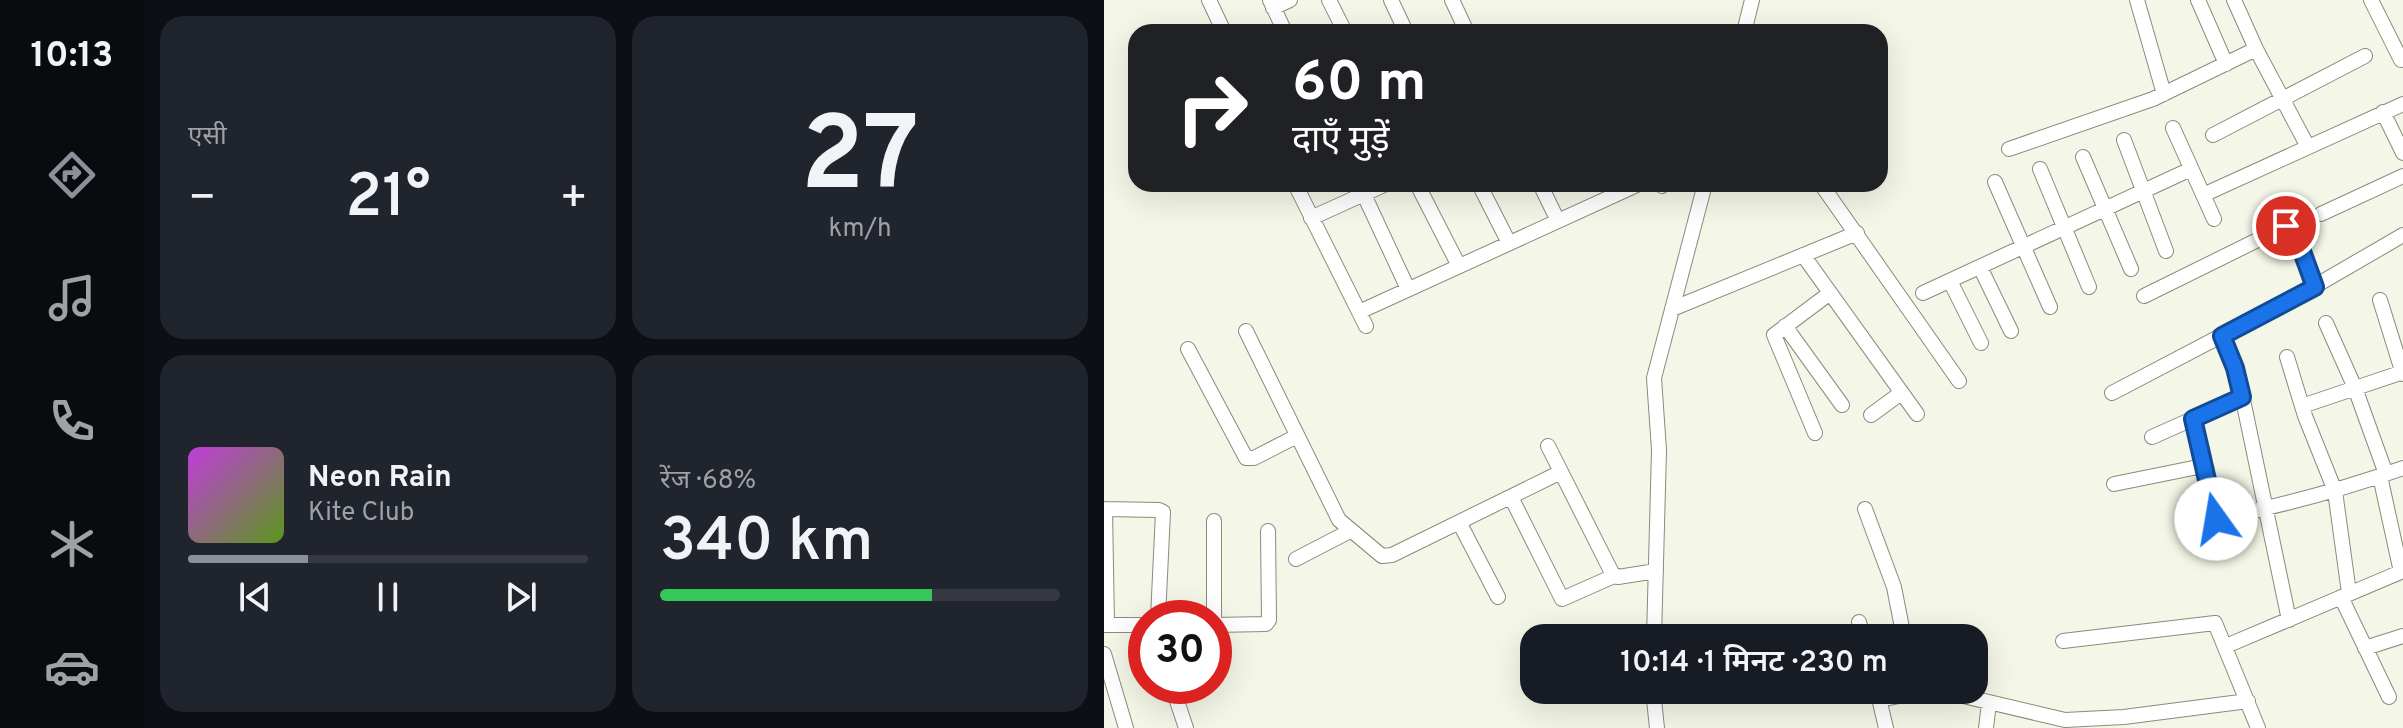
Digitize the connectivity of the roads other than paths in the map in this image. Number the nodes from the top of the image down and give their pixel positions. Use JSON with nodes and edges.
{"nodes":[{"id":1,"x":1209,"y":0,"type":"edge"},
{"id":2,"x":1290,"y":0,"type":"edge"},
{"id":3,"x":1329,"y":0,"type":"edge"},
{"id":4,"x":1391,"y":0,"type":"edge"},
{"id":5,"x":1452,"y":0,"type":"edge"},
{"id":6,"x":1752,"y":0,"type":"edge"},
{"id":7,"x":2137,"y":0,"type":"edge"},
{"id":8,"x":2198,"y":0,"type":"edge"},
{"id":9,"x":2234,"y":0,"type":"edge"},
{"id":10,"x":2371,"y":0,"type":"edge"},
{"id":11,"x":1272,"y":4,"type":"edge"},
{"id":12,"x":1220,"y":24,"type":"edge"},
{"id":13,"x":1281,"y":24,"type":"edge"},
{"id":14,"x":1341,"y":24,"type":"edge"},
{"id":15,"x":1402,"y":24,"type":"edge"},
{"id":16,"x":1463,"y":24,"type":"edge"},
{"id":17,"x":1746,"y":24,"type":"edge"},
{"id":18,"x":2396,"y":34,"type":"edge"},
{"id":19,"x":2256,"y":49,"type":"junction"},
{"id":20,"x":2365,"y":56,"type":"dead end"},
{"id":21,"x":2401,"y":60,"type":"edge"},
{"id":22,"x":2226,"y":64,"type":"junction"},
{"id":23,"x":2164,"y":94,"type":"junction"},
{"id":24,"x":2282,"y":98,"type":"junction"},
{"id":25,"x":2403,"y":104,"type":"edge"},
{"id":26,"x":2383,"y":112,"type":"junction"},
{"id":27,"x":2173,"y":128,"type":"dead end"},
{"id":28,"x":2213,"y":135,"type":"dead end"},
{"id":29,"x":2124,"y":140,"type":"dead end"},
{"id":30,"x":2308,"y":147,"type":"junction"},
{"id":31,"x":2009,"y":149,"type":"dead end"},
{"id":32,"x":2403,"y":153,"type":"edge"},
{"id":33,"x":2083,"y":157,"type":"dead end"},
{"id":34,"x":2040,"y":169,"type":"dead end"},
{"id":35,"x":2191,"y":169,"type":"junction"},
{"id":36,"x":2403,"y":176,"type":"edge"},
{"id":37,"x":1995,"y":182,"type":"dead end"},
{"id":38,"x":2145,"y":191,"type":"junction"},
{"id":39,"x":1299,"y":192,"type":"edge"},
{"id":40,"x":1356,"y":192,"type":"edge"},
{"id":41,"x":1362,"y":192,"type":"edge"},
{"id":42,"x":1421,"y":192,"type":"edge"},
{"id":43,"x":1483,"y":192,"type":"edge"},
{"id":44,"x":1544,"y":192,"type":"edge"},
{"id":45,"x":1604,"y":192,"type":"edge"},
{"id":46,"x":1703,"y":192,"type":"edge"},
{"id":47,"x":1827,"y":192,"type":"edge"},
{"id":48,"x":2203,"y":195,"type":"junction"},
{"id":49,"x":2105,"y":209,"type":"junction"},
{"id":50,"x":2321,"y":214,"type":"dead end"},
{"id":51,"x":1311,"y":218,"type":"junction"},
{"id":52,"x":2214,"y":219,"type":"dead end"},
{"id":53,"x":1558,"y":221,"type":"junction"},
{"id":54,"x":2064,"y":228,"type":"junction"},
{"id":55,"x":1857,"y":233,"type":"junction"},
{"id":56,"x":2403,"y":235,"type":"edge"},
{"id":57,"x":1509,"y":243,"type":"junction"},
{"id":58,"x":2022,"y":248,"type":"junction"},
{"id":59,"x":2166,"y":251,"type":"dead end"},
{"id":60,"x":1803,"y":255,"type":"junction"},
{"id":61,"x":1459,"y":266,"type":"junction"},
{"id":62,"x":1980,"y":267,"type":"junction"},
{"id":63,"x":2131,"y":269,"type":"dead end"},
{"id":64,"x":1950,"y":281,"type":"junction"},
{"id":65,"x":2089,"y":287,"type":"dead end"},
{"id":66,"x":2315,"y":287,"type":"junction"},
{"id":67,"x":1408,"y":289,"type":"junction"},
{"id":68,"x":1830,"y":293,"type":"junction"},
{"id":69,"x":1923,"y":293,"type":"dead end"},
{"id":70,"x":2144,"y":296,"type":"dead end"},
{"id":71,"x":2380,"y":300,"type":"dead end"},
{"id":72,"x":2050,"y":307,"type":"dead end"},
{"id":73,"x":1672,"y":309,"type":"junction"},
{"id":74,"x":1359,"y":312,"type":"junction"},
{"id":75,"x":2326,"y":323,"type":"dead end"},
{"id":76,"x":1366,"y":326,"type":"dead end"},
{"id":77,"x":1785,"y":326,"type":"junction"},
{"id":78,"x":1246,"y":331,"type":"dead end"},
{"id":79,"x":2011,"y":331,"type":"dead end"},
{"id":80,"x":2222,"y":336,"type":"junction"},
{"id":81,"x":1981,"y":343,"type":"dead end"},
{"id":82,"x":1188,"y":349,"type":"dead end"},
{"id":83,"x":2287,"y":357,"type":"dead end"},
{"id":84,"x":2403,"y":373,"type":"edge"},
{"id":85,"x":1959,"y":381,"type":"dead end"},
{"id":86,"x":2355,"y":388,"type":"junction"},
{"id":87,"x":1901,"y":393,"type":"junction"},
{"id":88,"x":2112,"y":393,"type":"dead end"},
{"id":89,"x":2242,"y":397,"type":"junction"},
{"id":90,"x":1842,"y":405,"type":"dead end"},
{"id":91,"x":2302,"y":406,"type":"junction"},
{"id":92,"x":1917,"y":414,"type":"dead end"},
{"id":93,"x":1871,"y":415,"type":"dead end"},
{"id":94,"x":2193,"y":419,"type":"junction"},
{"id":95,"x":1815,"y":433,"type":"dead end"},
{"id":96,"x":1297,"y":436,"type":"junction"},
{"id":97,"x":2152,"y":437,"type":"dead end"},
{"id":98,"x":1548,"y":446,"type":"dead end"},
{"id":99,"x":2203,"y":466,"type":"junction"},
{"id":100,"x":2403,"y":468,"type":"edge"},
{"id":101,"x":1561,"y":472,"type":"junction"},
{"id":102,"x":2383,"y":475,"type":"junction"},
{"id":103,"x":2114,"y":484,"type":"dead end"},
{"id":104,"x":2335,"y":491,"type":"junction"},
{"id":105,"x":1511,"y":497,"type":"junction"},
{"id":106,"x":1105,"y":509,"type":"edge"},
{"id":107,"x":1865,"y":509,"type":"dead end"},
{"id":108,"x":2267,"y":509,"type":"junction"},
{"id":109,"x":2216,"y":519,"type":"junction"},
{"id":110,"x":1214,"y":521,"type":"dead end"},
{"id":111,"x":1459,"y":522,"type":"junction"},
{"id":112,"x":2188,"y":524,"type":"dead end"},
{"id":113,"x":1268,"y":531,"type":"dead end"},
{"id":114,"x":1350,"y":531,"type":"junction"},
{"id":115,"x":1296,"y":559,"type":"dead end"},
{"id":116,"x":1656,"y":571,"type":"junction"},
{"id":117,"x":2402,"y":572,"type":"edge"},
{"id":118,"x":1614,"y":576,"type":"junction"},
{"id":119,"x":2345,"y":595,"type":"junction"},
{"id":120,"x":1498,"y":597,"type":"dead end"},
{"id":121,"x":1159,"y":600,"type":"edge"},
{"id":122,"x":1214,"y":600,"type":"edge"},
{"id":123,"x":2289,"y":620,"type":"junction"},
{"id":124,"x":1654,"y":624,"type":"edge"},
{"id":125,"x":1901,"y":624,"type":"edge"},
{"id":126,"x":1106,"y":625,"type":"edge"},
{"id":127,"x":1128,"y":625,"type":"edge"},
{"id":128,"x":1232,"y":625,"type":"edge"},
{"id":129,"x":2403,"y":636,"type":"edge"},
{"id":130,"x":2063,"y":641,"type":"dead end"},
{"id":131,"x":2226,"y":646,"type":"junction"},
{"id":132,"x":2365,"y":648,"type":"junction"},
{"id":133,"x":1104,"y":654,"type":"edge"},
{"id":134,"x":2389,"y":697,"type":"dead end"},
{"id":135,"x":2248,"y":701,"type":"junction"},
{"id":136,"x":1989,"y":703,"type":"joint"},
{"id":137,"x":1178,"y":704,"type":"edge"},
{"id":138,"x":1654,"y":704,"type":"edge"},
{"id":139,"x":1880,"y":704,"type":"edge"},
{"id":140,"x":2052,"y":723,"type":"edge"},
{"id":141,"x":2106,"y":723,"type":"edge"},
{"id":142,"x":1126,"y":728,"type":"edge"},
{"id":143,"x":1186,"y":728,"type":"edge"},
{"id":144,"x":1657,"y":728,"type":"edge"},
{"id":145,"x":1886,"y":728,"type":"edge"},
{"id":146,"x":1986,"y":728,"type":"edge"},
{"id":147,"x":2258,"y":728,"type":"edge"}],
"edges":[{"from":1,"to":12,"type":"street"},
{"from":2,"to":11,"type":"street"},
{"from":3,"to":14,"type":"street"},
{"from":4,"to":15,"type":"street"},
{"from":5,"to":16,"type":"street"},
{"from":6,"to":17,"type":"street"},
{"from":7,"to":23,"type":"street"},
{"from":8,"to":22,"type":"street"},
{"from":9,"to":19,"type":"street"},
{"from":10,"to":18,"type":"street"},
{"from":11,"to":13,"type":"street"},
{"from":18,"to":21,"type":"street"},
{"from":19,"to":22,"type":"street"},
{"from":19,"to":24,"type":"street"},
{"from":20,"to":24,"type":"street"},
{"from":22,"to":23,"type":"street"},
{"from":23,"to":31,"type":"street"},
{"from":24,"to":28,"type":"street"},
{"from":24,"to":30,"type":"street"},
{"from":25,"to":26,"type":"street"},
{"from":26,"to":30,"type":"street"},
{"from":26,"to":32,"type":"street"},
{"from":27,"to":35,"type":"street"},
{"from":29,"to":38,"type":"street"},
{"from":30,"to":48,"type":"street"},
{"from":33,"to":49,"type":"street"},
{"from":34,"to":54,"type":"street"},
{"from":35,"to":38,"type":"street"},
{"from":35,"to":48,"type":"street"},
{"from":36,"to":50,"type":"street"},
{"from":37,"to":58,"type":"street"},
{"from":38,"to":49,"type":"street"},
{"from":38,"to":59,"type":"street"},
{"from":39,"to":51,"type":"street"},
{"from":40,"to":51,"type":"street"},
{"from":41,"to":67,"type":"street"},
{"from":42,"to":61,"type":"street"},
{"from":43,"to":57,"type":"street"},
{"from":44,"to":53,"type":"street"},
{"from":45,"to":53,"type":"street"},
{"from":46,"to":73,"type":"street"},
{"from":47,"to":55,"type":"street"},
{"from":48,"to":52,"type":"street"},
{"from":49,"to":54,"type":"street"},
{"from":49,"to":63,"type":"street"},
{"from":51,"to":74,"type":"street"},
{"from":53,"to":57,"type":"street"},
{"from":54,"to":58,"type":"street"},
{"from":54,"to":65,"type":"street"},
{"from":55,"to":60,"type":"street"},
{"from":55,"to":85,"type":"street"},
{"from":56,"to":66,"type":"street"},
{"from":57,"to":61,"type":"street"},
{"from":58,"to":62,"type":"street"},
{"from":58,"to":72,"type":"street"},
{"from":60,"to":68,"type":"street"},
{"from":60,"to":73,"type":"street"},
{"from":61,"to":67,"type":"street"},
{"from":62,"to":64,"type":"street"},
{"from":62,"to":79,"type":"street"},
{"from":64,"to":69,"type":"street"},
{"from":64,"to":81,"type":"street"},
{"from":66,"to":70,"type":"street"},
{"from":66,"to":80,"type":"street"},
{"from":67,"to":74,"type":"street"},
{"from":68,"to":77,"type":"street"},
{"from":68,"to":87,"type":"street"},
{"from":71,"to":84,"type":"street"},
{"from":73,"to":116,"type":"street"},
{"from":74,"to":76,"type":"street"},
{"from":75,"to":86,"type":"street"},
{"from":77,"to":90,"type":"street"},
{"from":77,"to":95,"type":"street"},
{"from":78,"to":96,"type":"street"},
{"from":80,"to":88,"type":"street"},
{"from":80,"to":89,"type":"street"},
{"from":82,"to":96,"type":"street"},
{"from":83,"to":91,"type":"street"},
{"from":84,"to":86,"type":"street"},
{"from":86,"to":91,"type":"street"},
{"from":86,"to":102,"type":"street"},
{"from":87,"to":92,"type":"street"},
{"from":87,"to":93,"type":"street"},
{"from":89,"to":94,"type":"street"},
{"from":89,"to":108,"type":"street"},
{"from":91,"to":104,"type":"street"},
{"from":94,"to":97,"type":"street"},
{"from":94,"to":99,"type":"street"},
{"from":96,"to":114,"type":"street"},
{"from":98,"to":101,"type":"street"},
{"from":99,"to":103,"type":"street"},
{"from":99,"to":109,"type":"street"},
{"from":100,"to":102,"type":"street"},
{"from":101,"to":105,"type":"street"},
{"from":101,"to":118,"type":"street"},
{"from":102,"to":104,"type":"street"},
{"from":102,"to":117,"type":"street"},
{"from":104,"to":108,"type":"street"},
{"from":104,"to":119,"type":"street"},
{"from":105,"to":111,"type":"street"},
{"from":105,"to":118,"type":"street"},
{"from":106,"to":121,"type":"street"},
{"from":106,"to":126,"type":"street"},
{"from":107,"to":125,"type":"street"},
{"from":108,"to":109,"type":"street"},
{"from":108,"to":123,"type":"street"},
{"from":109,"to":112,"type":"street"},
{"from":110,"to":122,"type":"street"},
{"from":111,"to":114,"type":"street"},
{"from":111,"to":120,"type":"street"},
{"from":113,"to":128,"type":"street"},
{"from":114,"to":115,"type":"street"},
{"from":116,"to":118,"type":"street"},
{"from":116,"to":124,"type":"street"},
{"from":117,"to":119,"type":"street"},
{"from":119,"to":123,"type":"street"},
{"from":119,"to":132,"type":"street"},
{"from":123,"to":131,"type":"street"},
{"from":126,"to":127,"type":"street"},
{"from":129,"to":132,"type":"street"},
{"from":130,"to":131,"type":"street"},
{"from":131,"to":135,"type":"street"},
{"from":132,"to":134,"type":"street"},
{"from":133,"to":142,"type":"street"},
{"from":135,"to":141,"type":"street"},
{"from":135,"to":147,"type":"street"},
{"from":136,"to":140,"type":"street"},
{"from":136,"to":146,"type":"street"},
{"from":137,"to":143,"type":"street"},
{"from":138,"to":144,"type":"street"},
{"from":139,"to":145,"type":"street"},
{"from":140,"to":141,"type":"street"}]}
